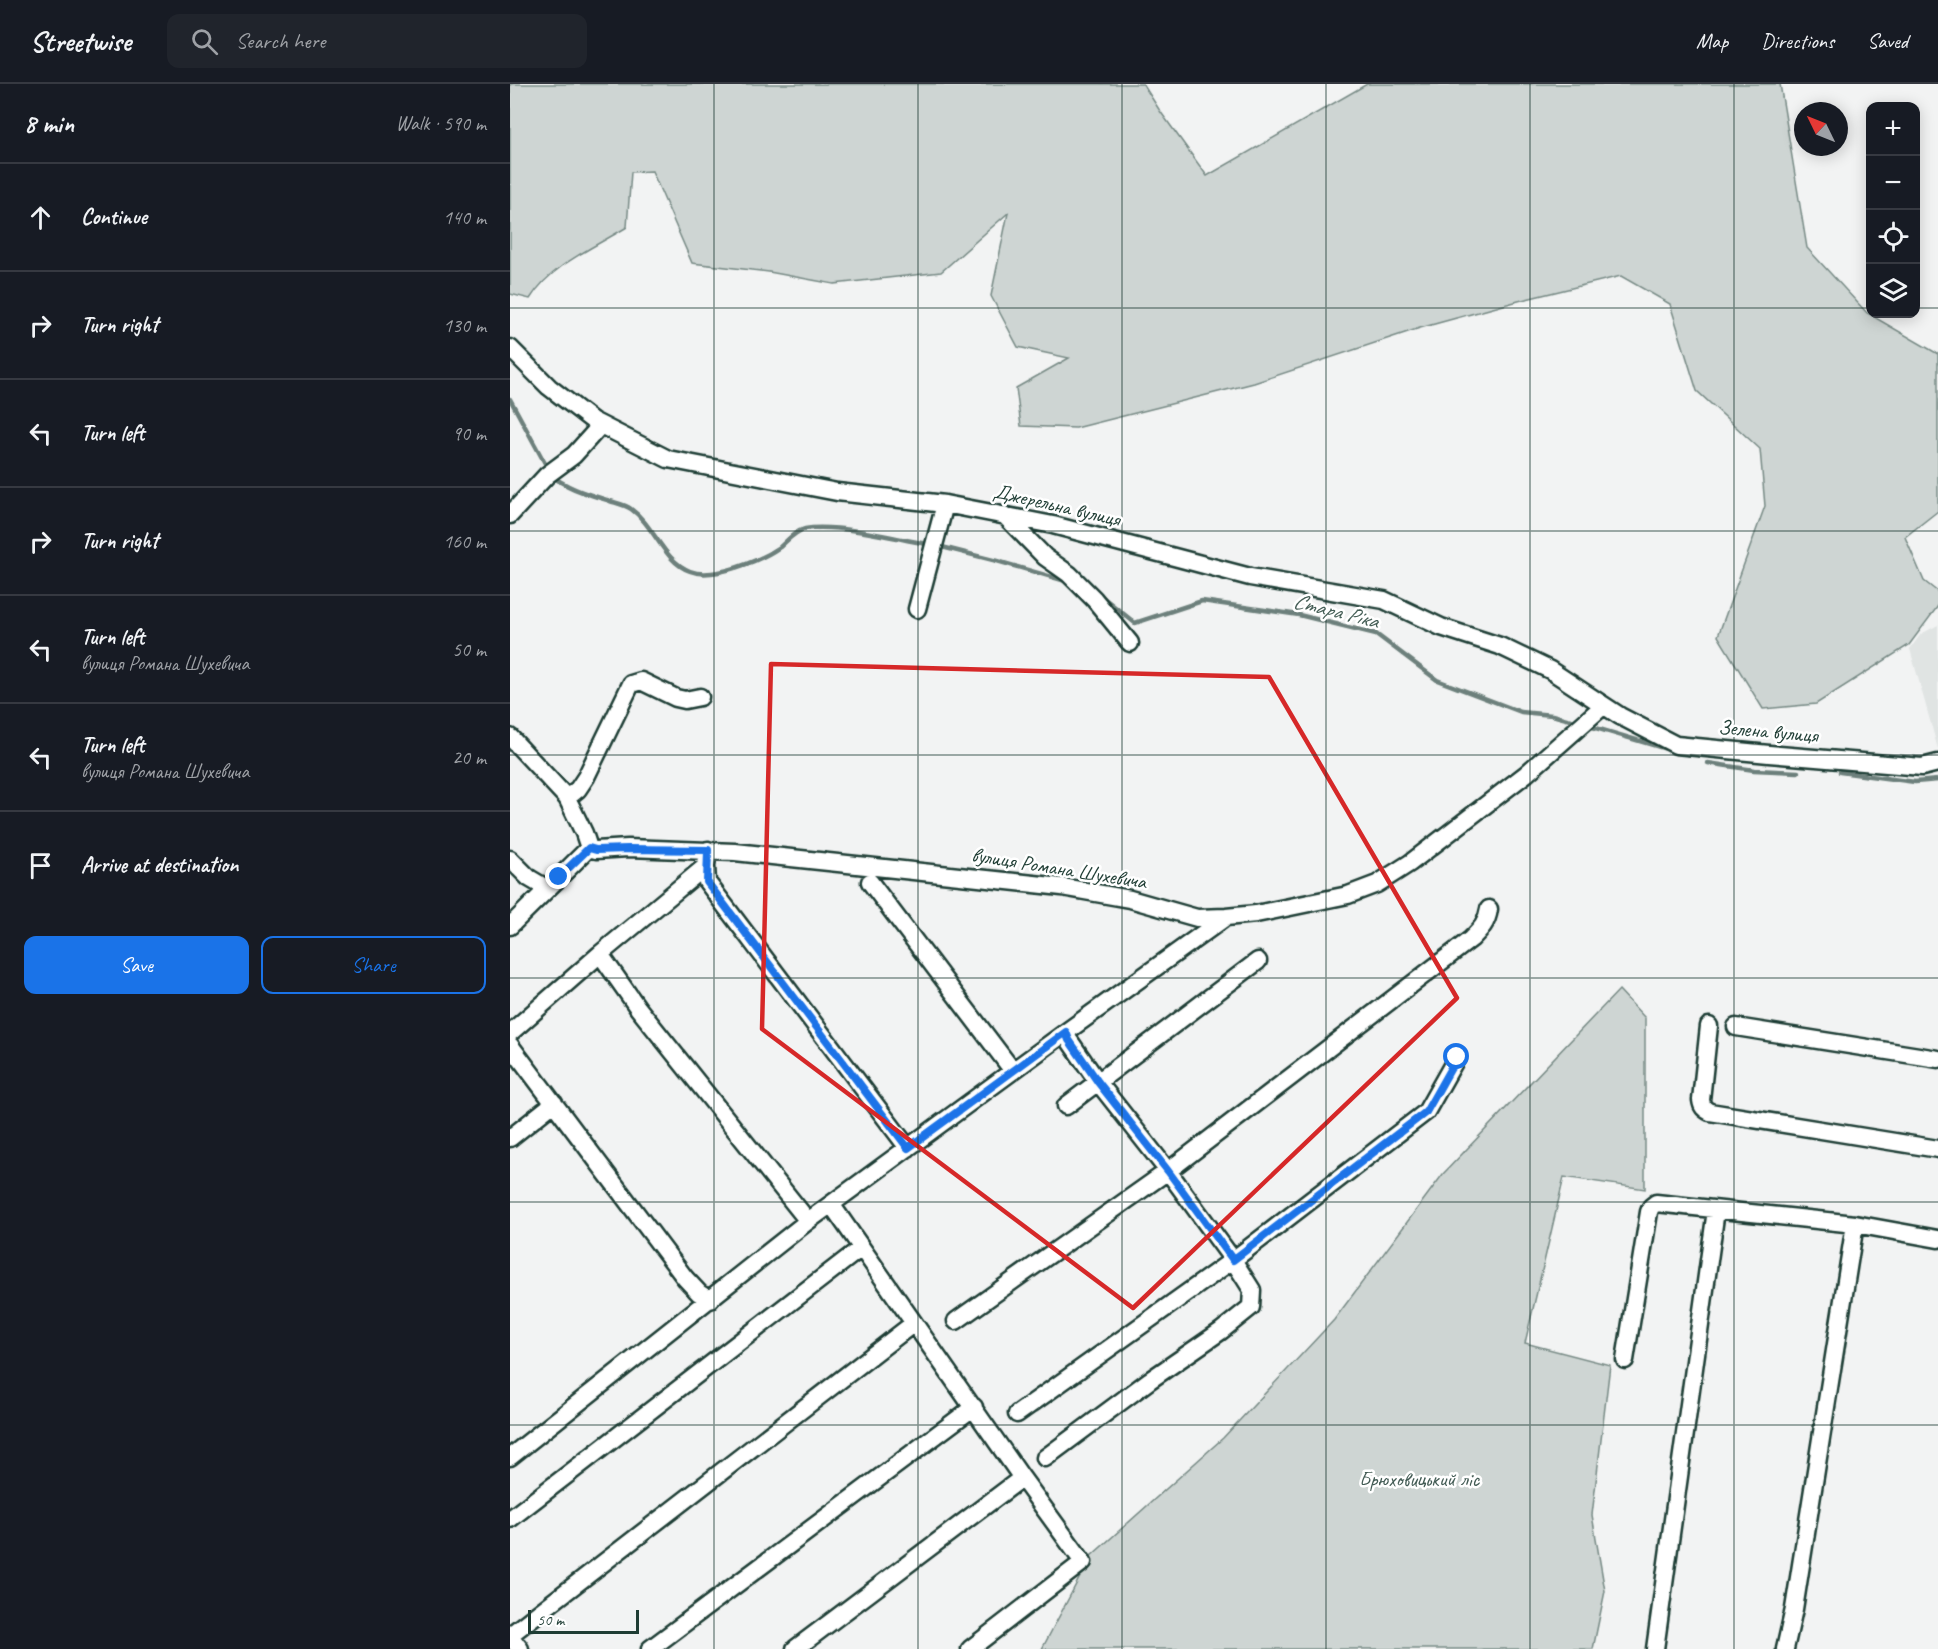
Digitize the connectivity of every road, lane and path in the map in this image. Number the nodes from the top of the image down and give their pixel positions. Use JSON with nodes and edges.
{"nodes":[{"id":1,"x":510,"y":348,"type":"edge"},
{"id":2,"x":601,"y":425,"type":"junction"},
{"id":3,"x":945,"y":504,"type":"junction"},
{"id":4,"x":510,"y":515,"type":"edge"},
{"id":5,"x":1004,"y":516,"type":"junction"},
{"id":6,"x":917,"y":609,"type":"dead end"},
{"id":7,"x":1130,"y":643,"type":"dead end"},
{"id":8,"x":700,"y":697,"type":"dead end"},
{"id":9,"x":1598,"y":710,"type":"junction"},
{"id":10,"x":510,"y":737,"type":"edge"},
{"id":11,"x":1938,"y":762,"type":"edge"},
{"id":12,"x":567,"y":798,"type":"junction"},
{"id":13,"x":589,"y":848,"type":"junction"},
{"id":14,"x":707,"y":858,"type":"junction"},
{"id":15,"x":510,"y":860,"type":"edge"},
{"id":16,"x":870,"y":882,"type":"dead end"},
{"id":17,"x":546,"y":888,"type":"junction"},
{"id":18,"x":1490,"y":909,"type":"dead end"},
{"id":19,"x":1226,"y":917,"type":"junction"},
{"id":20,"x":511,"y":924,"type":"edge"},
{"id":21,"x":600,"y":954,"type":"junction"},
{"id":22,"x":1258,"y":961,"type":"dead end"},
{"id":23,"x":1709,"y":1026,"type":"dead end"},
{"id":24,"x":1736,"y":1027,"type":"dead end"},
{"id":25,"x":1066,"y":1032,"type":"junction"},
{"id":26,"x":510,"y":1033,"type":"edge"},
{"id":27,"x":510,"y":1045,"type":"edge"},
{"id":28,"x":1457,"y":1057,"type":"dead end"},
{"id":29,"x":1938,"y":1059,"type":"edge"},
{"id":30,"x":1012,"y":1071,"type":"junction"},
{"id":31,"x":1098,"y":1082,"type":"junction"},
{"id":32,"x":554,"y":1103,"type":"junction"},
{"id":33,"x":1066,"y":1106,"type":"dead end"},
{"id":34,"x":510,"y":1138,"type":"edge"},
{"id":35,"x":908,"y":1148,"type":"junction"},
{"id":36,"x":1938,"y":1149,"type":"edge"},
{"id":37,"x":1168,"y":1171,"type":"junction"},
{"id":38,"x":831,"y":1204,"type":"junction"},
{"id":39,"x":1716,"y":1210,"type":"junction"},
{"id":40,"x":808,"y":1221,"type":"junction"},
{"id":41,"x":1855,"y":1224,"type":"junction"},
{"id":42,"x":1938,"y":1239,"type":"edge"},
{"id":43,"x":861,"y":1248,"type":"junction"},
{"id":44,"x":1233,"y":1260,"type":"junction"},
{"id":45,"x":710,"y":1300,"type":"junction"},
{"id":46,"x":956,"y":1322,"type":"dead end"},
{"id":47,"x":914,"y":1323,"type":"junction"},
{"id":48,"x":1625,"y":1360,"type":"dead end"},
{"id":49,"x":974,"y":1407,"type":"junction"},
{"id":50,"x":1017,"y":1414,"type":"dead end"},
{"id":51,"x":510,"y":1457,"type":"edge"},
{"id":52,"x":1045,"y":1458,"type":"dead end"},
{"id":53,"x":1023,"y":1478,"type":"junction"},
{"id":54,"x":510,"y":1519,"type":"edge"},
{"id":55,"x":510,"y":1636,"type":"edge"},
{"id":56,"x":520,"y":1649,"type":"edge"},
{"id":57,"x":650,"y":1649,"type":"edge"},
{"id":58,"x":795,"y":1649,"type":"edge"},
{"id":59,"x":970,"y":1649,"type":"edge"},
{"id":60,"x":1655,"y":1649,"type":"edge"},
{"id":61,"x":1785,"y":1649,"type":"edge"}],
"edges":[{"from":1,"to":2,"type":"street","name":"Джерельна вулиця"},
{"from":2,"to":3,"type":"street","name":"Джерельна вулиця"},
{"from":2,"to":4,"type":"street"},
{"from":3,"to":5,"type":"street","name":"Джерельна вулиця"},
{"from":3,"to":6,"type":"street"},
{"from":5,"to":7,"type":"street"},
{"from":5,"to":9,"type":"street","name":"Джерельна вулиця"},
{"from":8,"to":12,"type":"street"},
{"from":9,"to":11,"type":"street","name":"Зелена вулиця"},
{"from":9,"to":19,"type":"street","name":"вулиця Романа Шухевича"},
{"from":10,"to":12,"type":"street"},
{"from":12,"to":13,"type":"street"},
{"from":13,"to":14,"type":"street","name":"вулиця Романа Шухевича"},
{"from":13,"to":17,"type":"street"},
{"from":14,"to":19,"type":"street","name":"вулиця Романа Шухевича"},
{"from":14,"to":21,"type":"street"},
{"from":14,"to":35,"type":"street"},
{"from":15,"to":17,"type":"street"},
{"from":16,"to":30,"type":"street"},
{"from":17,"to":20,"type":"street"},
{"from":18,"to":37,"type":"street"},
{"from":19,"to":25,"type":"street"},
{"from":21,"to":26,"type":"street"},
{"from":21,"to":40,"type":"street"},
{"from":22,"to":31,"type":"street"},
{"from":23,"to":36,"type":"street"},
{"from":24,"to":29,"type":"street"},
{"from":25,"to":30,"type":"street"},
{"from":25,"to":31,"type":"street"},
{"from":27,"to":32,"type":"street"},
{"from":28,"to":44,"type":"street"},
{"from":30,"to":35,"type":"street"},
{"from":31,"to":33,"type":"street"},
{"from":31,"to":37,"type":"street"},
{"from":32,"to":34,"type":"street"},
{"from":32,"to":45,"type":"street"},
{"from":35,"to":38,"type":"street"},
{"from":37,"to":44,"type":"street"},
{"from":37,"to":46,"type":"street"},
{"from":38,"to":40,"type":"street"},
{"from":38,"to":43,"type":"street"},
{"from":39,"to":41,"type":"street"},
{"from":39,"to":48,"type":"street"},
{"from":39,"to":60,"type":"street"},
{"from":40,"to":45,"type":"street"},
{"from":41,"to":42,"type":"street"},
{"from":41,"to":61,"type":"street"},
{"from":43,"to":47,"type":"street"},
{"from":43,"to":54,"type":"street"},
{"from":44,"to":50,"type":"street"},
{"from":44,"to":52,"type":"street"},
{"from":45,"to":51,"type":"street"},
{"from":47,"to":49,"type":"street"},
{"from":47,"to":55,"type":"street"},
{"from":49,"to":53,"type":"street"},
{"from":49,"to":57,"type":"street"},
{"from":53,"to":58,"type":"street"},
{"from":53,"to":59,"type":"street"},
{"from":55,"to":56,"type":"street"}]}
